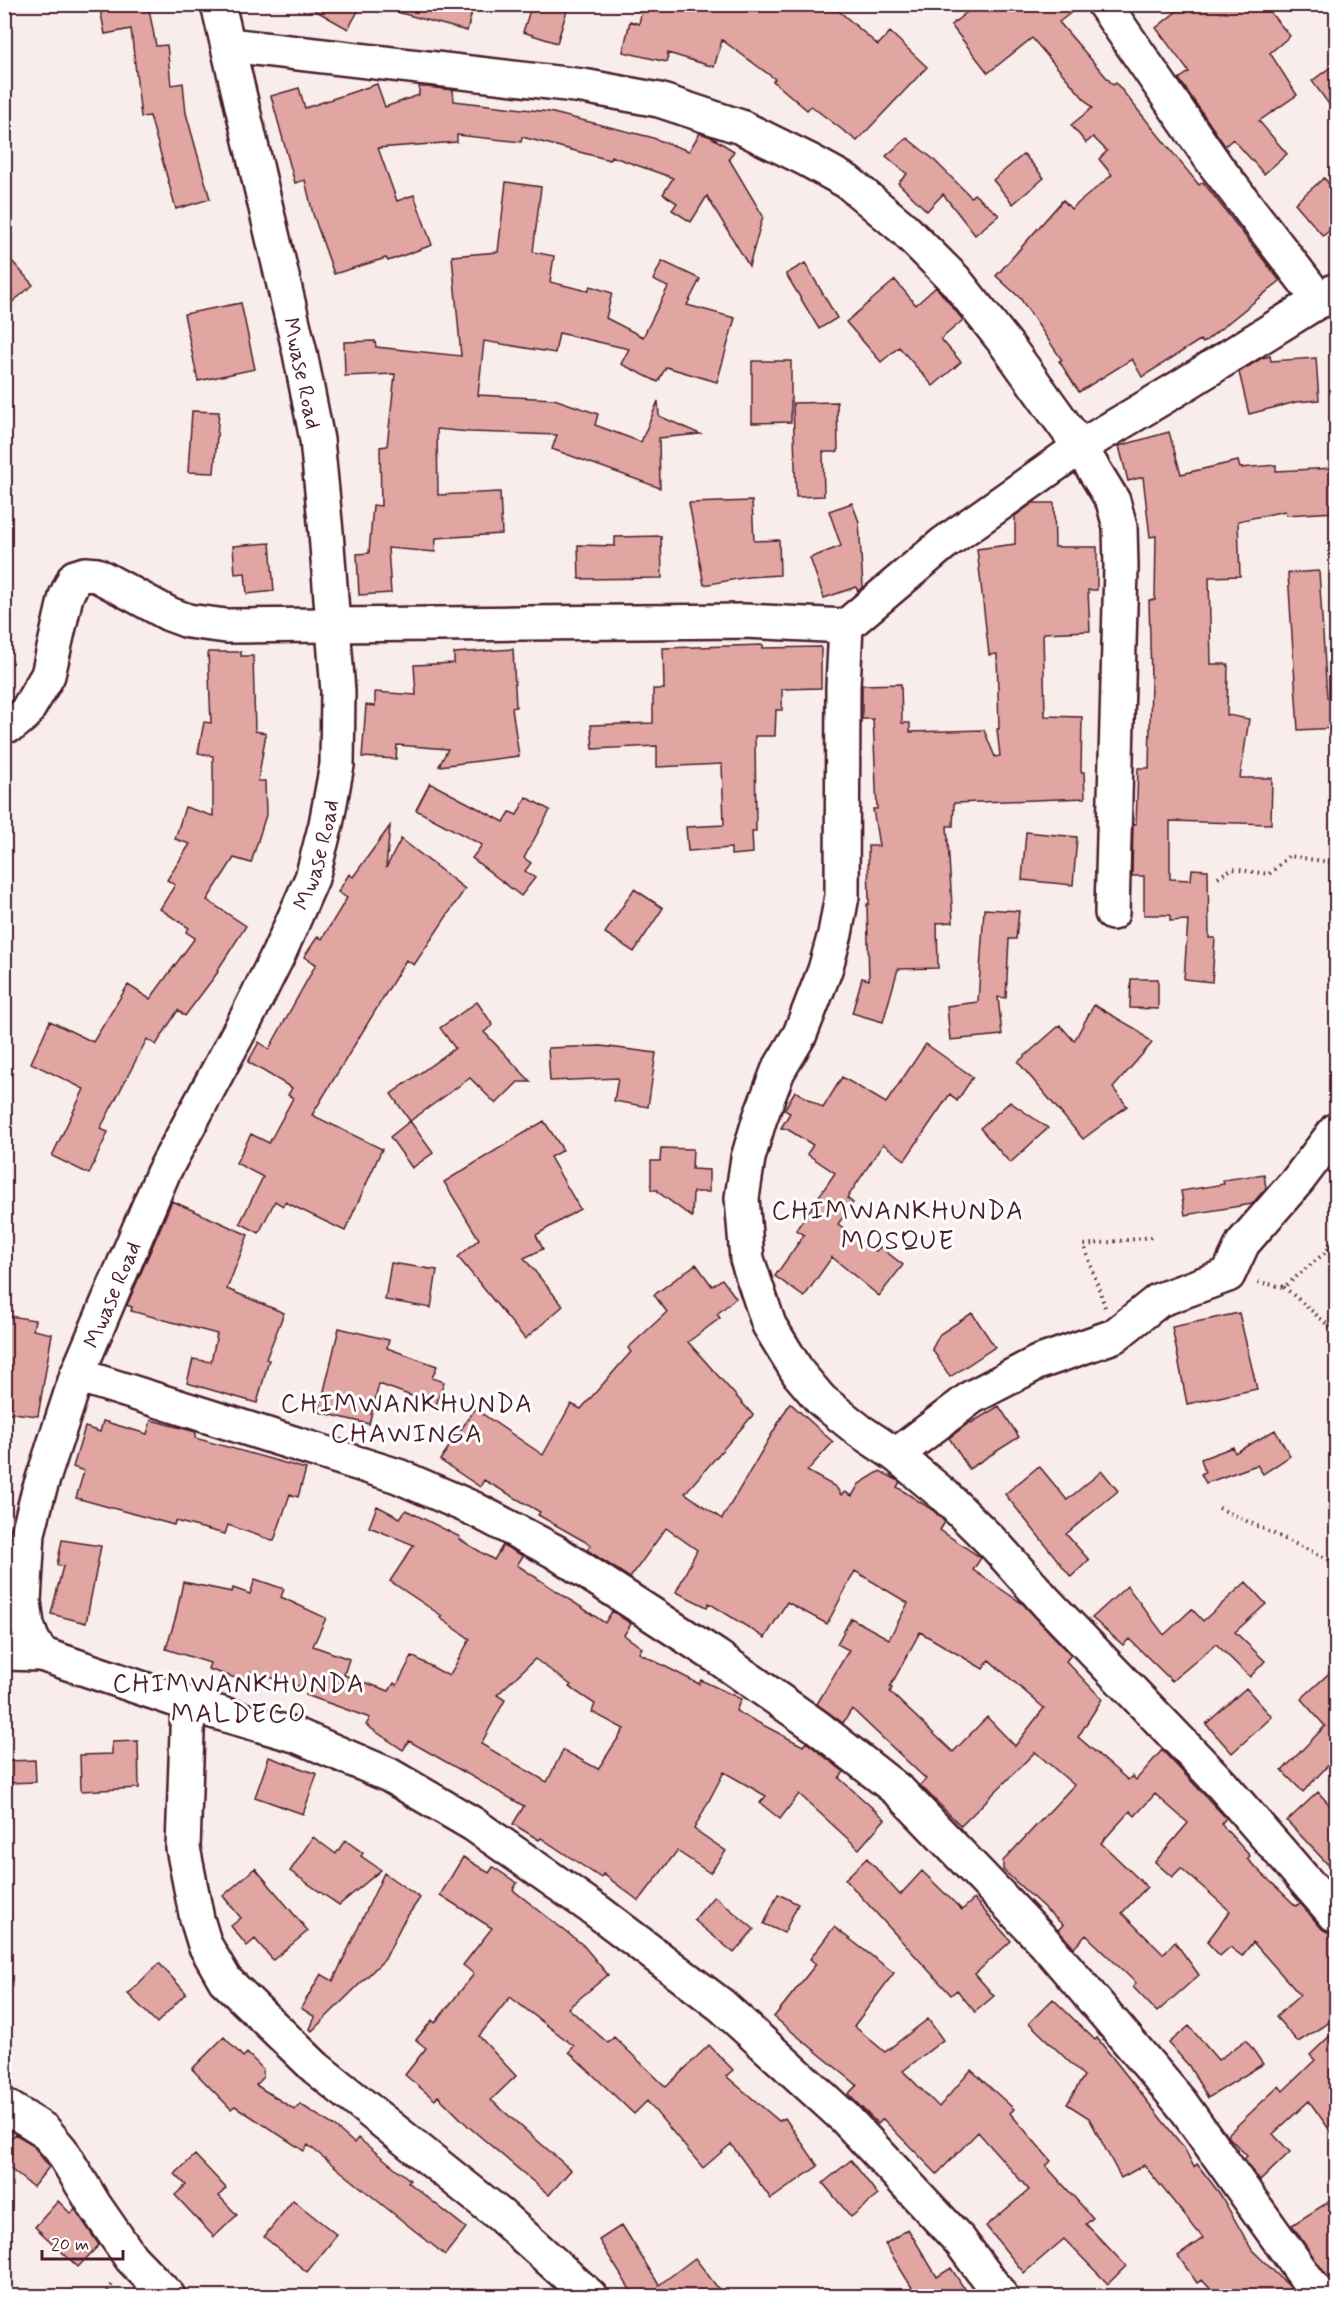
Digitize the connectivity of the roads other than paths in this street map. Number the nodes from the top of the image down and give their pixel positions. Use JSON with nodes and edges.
{"nodes":[{"id":1,"x":218,"y":4,"type":"edge"},
{"id":2,"x":1104,"y":4,"type":"edge"},
{"id":3,"x":229,"y":45,"type":"junction"},
{"id":4,"x":1328,"y":296,"type":"edge"},
{"id":5,"x":1080,"y":447,"type":"junction"},
{"id":6,"x":332,"y":625,"type":"junction"},
{"id":7,"x":846,"y":626,"type":"junction"},
{"id":8,"x":4,"y":725,"type":"edge"},
{"id":9,"x":1112,"y":912,"type":"dead end"},
{"id":10,"x":1336,"y":1130,"type":"edge"},
{"id":11,"x":77,"y":1375,"type":"junction"},
{"id":12,"x":896,"y":1455,"type":"junction"},
{"id":13,"x":4,"y":1653,"type":"edge"},
{"id":14,"x":41,"y":1654,"type":"junction"},
{"id":15,"x":188,"y":1704,"type":"junction"},
{"id":16,"x":1336,"y":1916,"type":"edge"},
{"id":17,"x":4,"y":2105,"type":"edge"},
{"id":18,"x":168,"y":2296,"type":"edge"},
{"id":19,"x":590,"y":2296,"type":"edge"},
{"id":20,"x":1001,"y":2296,"type":"edge"},
{"id":21,"x":1319,"y":2296,"type":"edge"}],
"edges":[{"from":1,"to":3,"type":"street","name":"Mwase Road"},
{"from":2,"to":4,"type":"street"},
{"from":3,"to":5,"type":"street"},
{"from":3,"to":6,"type":"street","name":"Mwase Road"},
{"from":4,"to":5,"type":"street"},
{"from":5,"to":7,"type":"street"},
{"from":5,"to":9,"type":"street"},
{"from":6,"to":7,"type":"street"},
{"from":6,"to":8,"type":"street"},
{"from":6,"to":11,"type":"street","name":"Mwase Road"},
{"from":7,"to":12,"type":"street"},
{"from":10,"to":12,"type":"street"},
{"from":11,"to":14,"type":"street","name":"Mwase Road"},
{"from":11,"to":21,"type":"street"},
{"from":12,"to":16,"type":"street"},
{"from":13,"to":14,"type":"street"},
{"from":14,"to":15,"type":"street"},
{"from":15,"to":19,"type":"street"},
{"from":15,"to":20,"type":"street"},
{"from":17,"to":18,"type":"street"}]}
